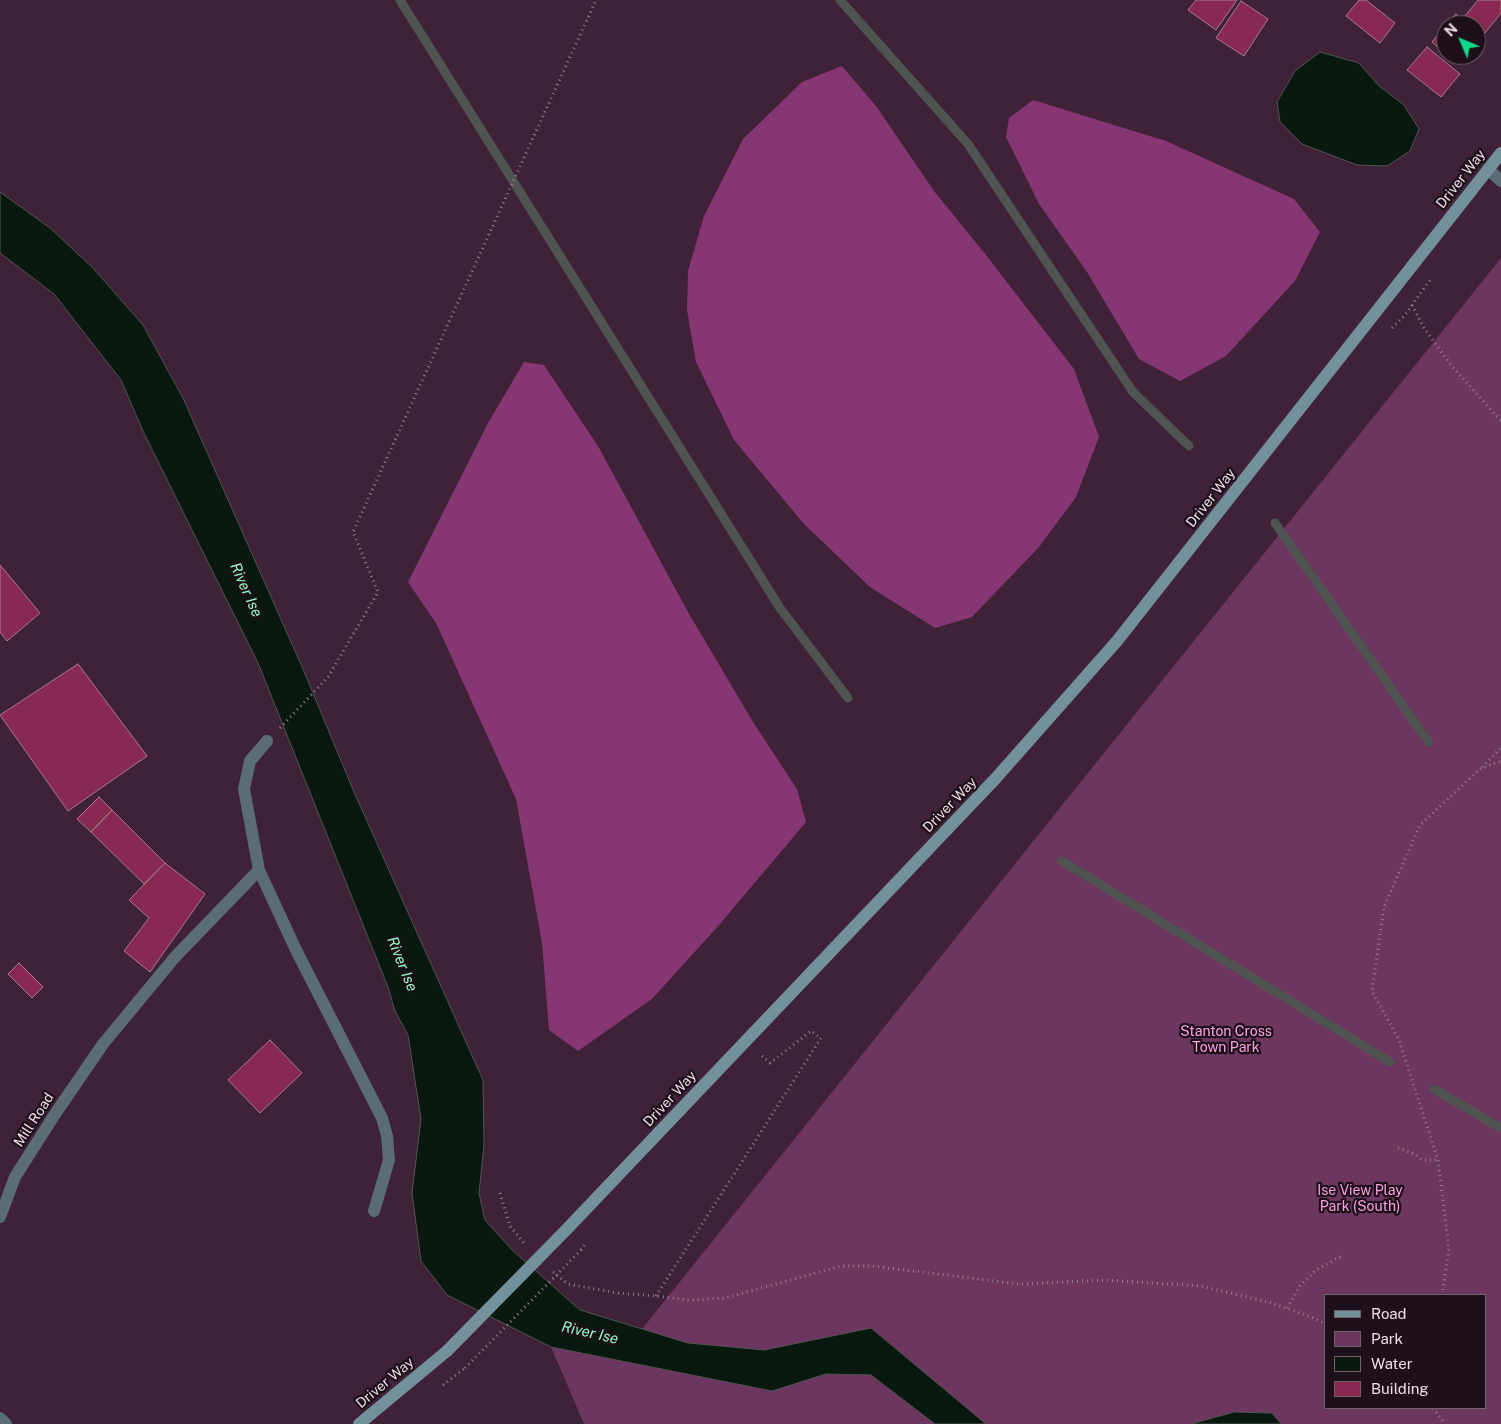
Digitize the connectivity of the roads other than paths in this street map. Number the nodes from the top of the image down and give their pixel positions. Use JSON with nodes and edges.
{"nodes":[{"id":1,"x":1501,"y":153,"type":"edge"},
{"id":2,"x":1488,"y":169,"type":"junction"},
{"id":3,"x":1501,"y":181,"type":"edge"},
{"id":4,"x":267,"y":741,"type":"road end"},
{"id":5,"x":259,"y":870,"type":"junction"},
{"id":6,"x":374,"y":1211,"type":"dead end"},
{"id":7,"x":0,"y":1217,"type":"edge"},
{"id":8,"x":0,"y":1418,"type":"edge"},
{"id":9,"x":6,"y":1424,"type":"edge"},
{"id":10,"x":359,"y":1424,"type":"edge"}],
"edges":[{"from":1,"to":2,"type":"main road","name":"Driver Way"},
{"from":2,"to":3,"type":"street"},
{"from":2,"to":10,"type":"main road","name":"Driver Way","bridge":true},
{"from":4,"to":5,"type":"street"},
{"from":5,"to":6,"type":"street"},
{"from":5,"to":7,"type":"street","name":"Mill Road"},
{"from":8,"to":9,"type":"street"}]}
